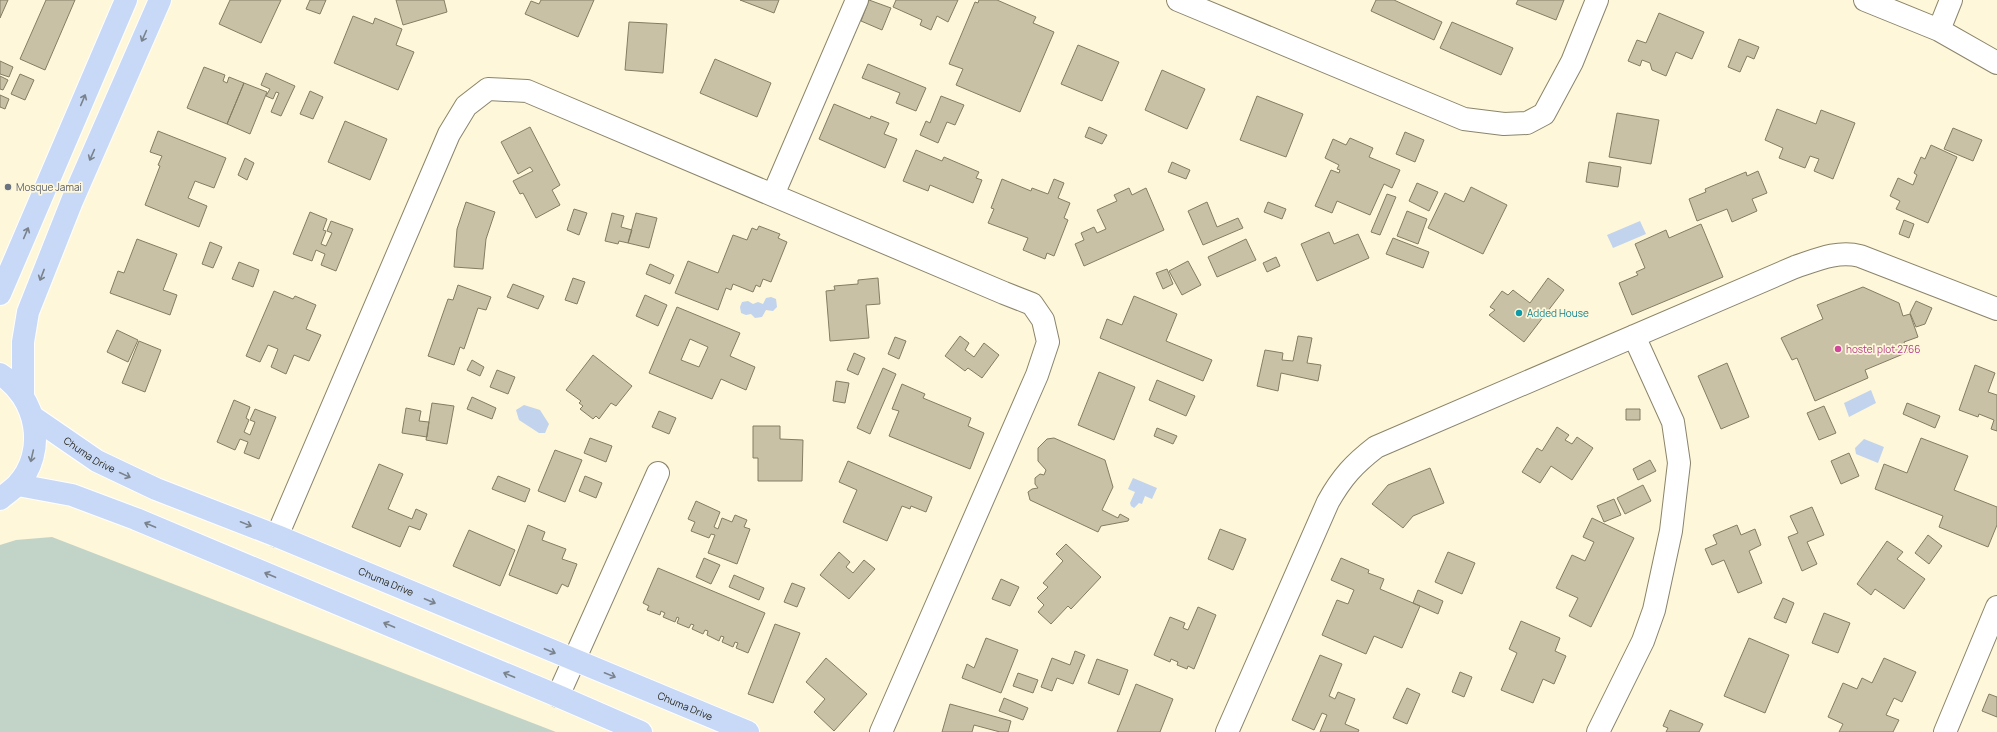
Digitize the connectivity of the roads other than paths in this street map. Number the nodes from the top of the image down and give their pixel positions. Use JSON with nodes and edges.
{"nodes":[{"id":1,"x":126,"y":0,"type":"edge"},
{"id":2,"x":160,"y":0,"type":"edge"},
{"id":3,"x":857,"y":0,"type":"edge"},
{"id":4,"x":1178,"y":0,"type":"edge"},
{"id":5,"x":1596,"y":0,"type":"edge"},
{"id":6,"x":1865,"y":0,"type":"edge"},
{"id":7,"x":1951,"y":0,"type":"edge"},
{"id":8,"x":1939,"y":30,"type":"junction"},
{"id":9,"x":1997,"y":63,"type":"edge"},
{"id":10,"x":773,"y":196,"type":"junction"},
{"id":11,"x":0,"y":294,"type":"edge"},
{"id":12,"x":1997,"y":309,"type":"edge"},
{"id":13,"x":1634,"y":336,"type":"junction"},
{"id":14,"x":0,"y":374,"type":"edge"},
{"id":15,"x":23,"y":395,"type":"junction"},
{"id":16,"x":33,"y":417,"type":"junction"},
{"id":17,"x":658,"y":473,"type":"dead end"},
{"id":18,"x":18,"y":485,"type":"junction"},
{"id":19,"x":0,"y":499,"type":"edge"},
{"id":20,"x":277,"y":536,"type":"junction"},
{"id":21,"x":1997,"y":607,"type":"edge"},
{"id":22,"x":574,"y":661,"type":"junction"},
{"id":23,"x":558,"y":696,"type":"junction"},
{"id":24,"x":641,"y":732,"type":"edge"},
{"id":25,"x":748,"y":732,"type":"edge"},
{"id":26,"x":881,"y":732,"type":"edge"},
{"id":27,"x":1228,"y":732,"type":"edge"},
{"id":28,"x":1598,"y":732,"type":"edge"},
{"id":29,"x":1945,"y":732,"type":"edge"}],
"edges":[{"from":11,"to":1,"type":"main road","one_way":true},
{"from":2,"to":15,"type":"main road","one_way":true},
{"from":3,"to":10,"type":"street"},
{"from":4,"to":5,"type":"street"},
{"from":6,"to":8,"type":"street"},
{"from":7,"to":8,"type":"street"},
{"from":8,"to":9,"type":"street"},
{"from":10,"to":20,"type":"street"},
{"from":10,"to":26,"type":"street"},
{"from":12,"to":13,"type":"street"},
{"from":13,"to":27,"type":"street"},
{"from":13,"to":28,"type":"street"},
{"from":14,"to":15,"type":"main road"},
{"from":15,"to":16,"type":"main road"},
{"from":16,"to":18,"type":"main road","one_way":true},
{"from":16,"to":20,"type":"main road","name":"Chuma Drive","one_way":true},
{"from":17,"to":22,"type":"street"},
{"from":18,"to":19,"type":"main road"},
{"from":23,"to":18,"type":"main road","one_way":true},
{"from":20,"to":22,"type":"main road","name":"Chuma Drive","one_way":true},
{"from":21,"to":29,"type":"street"},
{"from":22,"to":23,"type":"street"},
{"from":22,"to":25,"type":"main road","name":"Chuma Drive","one_way":true},
{"from":23,"to":24,"type":"main road"}]}
